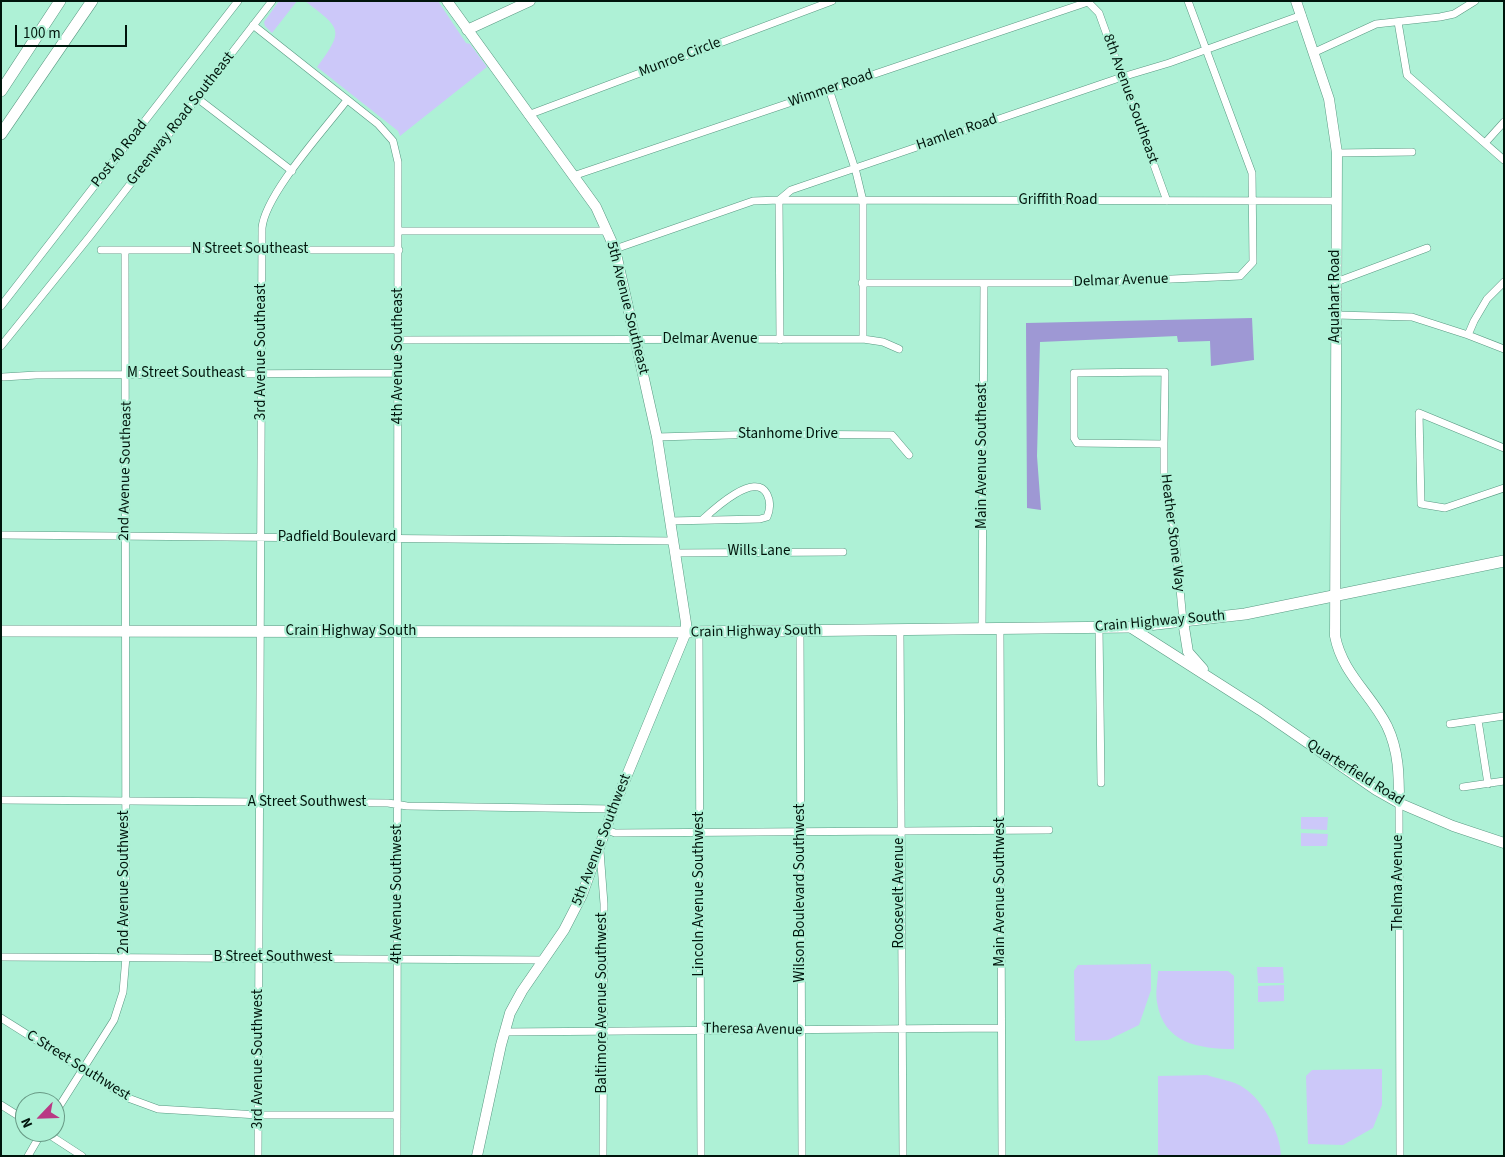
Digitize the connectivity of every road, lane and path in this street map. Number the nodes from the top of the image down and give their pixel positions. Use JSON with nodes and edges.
{"nodes":[{"id":1,"x":60,"y":1,"type":"edge"},
{"id":2,"x":92,"y":1,"type":"edge"},
{"id":3,"x":238,"y":1,"type":"edge"},
{"id":4,"x":272,"y":1,"type":"edge"},
{"id":5,"x":446,"y":1,"type":"edge"},
{"id":6,"x":530,"y":1,"type":"edge"},
{"id":7,"x":832,"y":1,"type":"edge"},
{"id":8,"x":1188,"y":1,"type":"edge"},
{"id":9,"x":1296,"y":1,"type":"edge"},
{"id":10,"x":1476,"y":1,"type":"edge"},
{"id":11,"x":1088,"y":2,"type":"edge"},
{"id":12,"x":1302,"y":15,"type":"junction"},
{"id":13,"x":1398,"y":22,"type":"junction"},
{"id":14,"x":253,"y":25,"type":"junction"},
{"id":15,"x":467,"y":30,"type":"junction"},
{"id":16,"x":1206,"y":48,"type":"junction"},
{"id":17,"x":1315,"y":52,"type":"junction"},
{"id":18,"x":1122,"y":77,"type":"junction"},
{"id":19,"x":829,"y":89,"type":"junction"},
{"id":20,"x":1,"y":91,"type":"edge"},
{"id":21,"x":197,"y":98,"type":"junction"},
{"id":22,"x":347,"y":100,"type":"junction"},
{"id":23,"x":528,"y":115,"type":"junction"},
{"id":24,"x":1504,"y":122,"type":"edge"},
{"id":25,"x":1,"y":134,"type":"edge"},
{"id":26,"x":1485,"y":143,"type":"junction"},
{"id":27,"x":1412,"y":152,"type":"dead end"},
{"id":28,"x":1337,"y":154,"type":"junction"},
{"id":29,"x":1504,"y":160,"type":"edge"},
{"id":30,"x":855,"y":168,"type":"junction"},
{"id":31,"x":292,"y":171,"type":"junction"},
{"id":32,"x":573,"y":176,"type":"junction"},
{"id":33,"x":779,"y":200,"type":"junction"},
{"id":34,"x":863,"y":201,"type":"junction"},
{"id":35,"x":1167,"y":201,"type":"junction"},
{"id":36,"x":1253,"y":201,"type":"junction"},
{"id":37,"x":1337,"y":201,"type":"junction"},
{"id":38,"x":399,"y":231,"type":"junction"},
{"id":39,"x":608,"y":231,"type":"junction"},
{"id":40,"x":1427,"y":248,"type":"dead end"},
{"id":41,"x":615,"y":249,"type":"junction"},
{"id":42,"x":101,"y":250,"type":"dead end"},
{"id":43,"x":125,"y":250,"type":"junction"},
{"id":44,"x":262,"y":250,"type":"junction"},
{"id":45,"x":399,"y":250,"type":"junction"},
{"id":46,"x":1336,"y":282,"type":"junction"},
{"id":47,"x":1504,"y":282,"type":"edge"},
{"id":48,"x":862,"y":283,"type":"junction"},
{"id":49,"x":984,"y":283,"type":"junction"},
{"id":50,"x":1,"y":306,"type":"edge"},
{"id":51,"x":1336,"y":315,"type":"junction"},
{"id":52,"x":1468,"y":335,"type":"junction"},
{"id":53,"x":862,"y":339,"type":"junction"},
{"id":54,"x":399,"y":340,"type":"junction"},
{"id":55,"x":635,"y":340,"type":"junction"},
{"id":56,"x":780,"y":340,"type":"junction"},
{"id":57,"x":1,"y":346,"type":"edge"},
{"id":58,"x":899,"y":349,"type":"dead end"},
{"id":59,"x":1504,"y":349,"type":"edge"},
{"id":60,"x":262,"y":373,"type":"junction"},
{"id":61,"x":399,"y":373,"type":"junction"},
{"id":62,"x":127,"y":374,"type":"junction"},
{"id":63,"x":3,"y":377,"type":"dead end"},
{"id":64,"x":657,"y":437,"type":"junction"},
{"id":65,"x":1164,"y":444,"type":"junction"},
{"id":66,"x":1504,"y":448,"type":"edge"},
{"id":67,"x":909,"y":455,"type":"dead end"},
{"id":68,"x":1504,"y":488,"type":"edge"},
{"id":69,"x":702,"y":520,"type":"junction"},
{"id":70,"x":670,"y":521,"type":"junction"},
{"id":71,"x":1,"y":536,"type":"edge"},
{"id":72,"x":125,"y":536,"type":"junction"},
{"id":73,"x":262,"y":537,"type":"junction"},
{"id":74,"x":399,"y":538,"type":"junction"},
{"id":75,"x":674,"y":541,"type":"junction"},
{"id":76,"x":843,"y":552,"type":"dead end"},
{"id":77,"x":675,"y":553,"type":"junction"},
{"id":78,"x":1504,"y":561,"type":"edge"},
{"id":79,"x":1335,"y":597,"type":"junction"},
{"id":80,"x":1183,"y":621,"type":"junction"},
{"id":81,"x":1130,"y":627,"type":"junction"},
{"id":82,"x":1099,"y":628,"type":"junction"},
{"id":83,"x":982,"y":629,"type":"junction"},
{"id":84,"x":1000,"y":629,"type":"junction"},
{"id":85,"x":900,"y":630,"type":"junction"},
{"id":86,"x":1,"y":631,"type":"edge"},
{"id":87,"x":800,"y":631,"type":"junction"},
{"id":88,"x":124,"y":632,"type":"junction"},
{"id":89,"x":262,"y":632,"type":"junction"},
{"id":90,"x":686,"y":632,"type":"junction"},
{"id":91,"x":699,"y":632,"type":"junction"},
{"id":92,"x":399,"y":633,"type":"junction"},
{"id":93,"x":1216,"y":682,"type":"junction"},
{"id":94,"x":1504,"y":716,"type":"edge"},
{"id":95,"x":1478,"y":720,"type":"junction"},
{"id":96,"x":1450,"y":724,"type":"dead end"},
{"id":97,"x":1504,"y":781,"type":"edge"},
{"id":98,"x":1101,"y":783,"type":"dead end"},
{"id":99,"x":1488,"y":784,"type":"junction"},
{"id":100,"x":1463,"y":787,"type":"dead end"},
{"id":101,"x":1,"y":800,"type":"edge"},
{"id":102,"x":125,"y":802,"type":"junction"},
{"id":103,"x":260,"y":802,"type":"junction"},
{"id":104,"x":1399,"y":803,"type":"junction"},
{"id":105,"x":398,"y":805,"type":"junction"},
{"id":106,"x":613,"y":809,"type":"junction"},
{"id":107,"x":607,"y":830,"type":"junction"},
{"id":108,"x":1049,"y":830,"type":"dead end"},
{"id":109,"x":1001,"y":831,"type":"junction"},
{"id":110,"x":800,"y":832,"type":"junction"},
{"id":111,"x":900,"y":832,"type":"junction"},
{"id":112,"x":701,"y":833,"type":"junction"},
{"id":113,"x":1504,"y":843,"type":"edge"},
{"id":114,"x":600,"y":851,"type":"junction"},
{"id":115,"x":1,"y":957,"type":"edge"},
{"id":116,"x":126,"y":958,"type":"junction"},
{"id":117,"x":259,"y":958,"type":"junction"},
{"id":118,"x":398,"y":958,"type":"junction"},
{"id":119,"x":544,"y":960,"type":"junction"},
{"id":120,"x":1,"y":1018,"type":"edge"},
{"id":121,"x":901,"y":1028,"type":"junction"},
{"id":122,"x":1001,"y":1028,"type":"junction"},
{"id":123,"x":700,"y":1029,"type":"junction"},
{"id":124,"x":802,"y":1031,"type":"junction"},
{"id":125,"x":504,"y":1032,"type":"junction"},
{"id":126,"x":603,"y":1032,"type":"junction"},
{"id":127,"x":83,"y":1071,"type":"junction"},
{"id":128,"x":65,"y":1098,"type":"edge"},
{"id":129,"x":1,"y":1105,"type":"edge"},
{"id":130,"x":15,"y":1114,"type":"edge"},
{"id":131,"x":258,"y":1115,"type":"junction"},
{"id":132,"x":397,"y":1115,"type":"junction"},
{"id":133,"x":37,"y":1142,"type":"edge"},
{"id":134,"x":60,"y":1142,"type":"edge"},
{"id":135,"x":28,"y":1156,"type":"edge"},
{"id":136,"x":82,"y":1156,"type":"edge"},
{"id":137,"x":258,"y":1156,"type":"edge"},
{"id":138,"x":398,"y":1156,"type":"edge"},
{"id":139,"x":477,"y":1156,"type":"edge"},
{"id":140,"x":603,"y":1156,"type":"edge"},
{"id":141,"x":701,"y":1156,"type":"edge"},
{"id":142,"x":802,"y":1156,"type":"edge"},
{"id":143,"x":902,"y":1156,"type":"edge"},
{"id":144,"x":1002,"y":1156,"type":"edge"},
{"id":145,"x":1400,"y":1156,"type":"edge"}],
"edges":[{"from":1,"to":20,"type":"main road"},
{"from":2,"to":25,"type":"main road"},
{"from":3,"to":50,"type":"street","name":"Post 40 Road"},
{"from":4,"to":14,"type":"street","name":"Greenway Road Southeast"},
{"from":5,"to":15,"type":"street","name":"5th Avenue Southeast"},
{"from":6,"to":15,"type":"street"},
{"from":7,"to":23,"type":"street","name":"Munroe Circle"},
{"from":8,"to":16,"type":"street"},
{"from":9,"to":12,"type":"street","name":"Aquahart Road"},
{"from":10,"to":13,"type":"street"},
{"from":11,"to":18,"type":"street","name":"8th Avenue Southeast"},
{"from":11,"to":19,"type":"street","name":"Wimmer Road"},
{"from":12,"to":16,"type":"street","name":"Hamlen Road"},
{"from":12,"to":17,"type":"street","name":"Aquahart Road"},
{"from":13,"to":17,"type":"street"},
{"from":13,"to":26,"type":"street"},
{"from":14,"to":21,"type":"street","name":"Greenway Road Southeast"},
{"from":14,"to":22,"type":"street","name":"4th Avenue Southeast"},
{"from":15,"to":23,"type":"street","name":"5th Avenue Southeast"},
{"from":16,"to":18,"type":"street","name":"Hamlen Road"},
{"from":16,"to":36,"type":"street"},
{"from":17,"to":28,"type":"street","name":"Aquahart Road"},
{"from":18,"to":30,"type":"street","name":"Hamlen Road"},
{"from":18,"to":35,"type":"street","name":"8th Avenue Southeast"},
{"from":19,"to":30,"type":"street"},
{"from":19,"to":32,"type":"street","name":"Wimmer Road"},
{"from":21,"to":31,"type":"street"},
{"from":21,"to":57,"type":"street","name":"Greenway Road Southeast"},
{"from":22,"to":31,"type":"street","name":"3rd Avenue Southeast"},
{"from":22,"to":38,"type":"street","name":"4th Avenue Southeast"},
{"from":23,"to":32,"type":"street","name":"5th Avenue Southeast"},
{"from":24,"to":26,"type":"street"},
{"from":26,"to":29,"type":"street"},
{"from":27,"to":28,"type":"street"},
{"from":28,"to":37,"type":"street","name":"Aquahart Road"},
{"from":30,"to":33,"type":"street","name":"Hamlen Road"},
{"from":30,"to":34,"type":"street"},
{"from":31,"to":44,"type":"street","name":"3rd Avenue Southeast"},
{"from":32,"to":39,"type":"street","name":"5th Avenue Southeast"},
{"from":33,"to":34,"type":"street","name":"Griffith Road"},
{"from":33,"to":41,"type":"street","name":"Hamlen Road"},
{"from":33,"to":56,"type":"street"},
{"from":34,"to":35,"type":"street","name":"Griffith Road"},
{"from":34,"to":48,"type":"street"},
{"from":35,"to":36,"type":"street","name":"Griffith Road"},
{"from":36,"to":37,"type":"street","name":"Griffith Road"},
{"from":36,"to":49,"type":"street","name":"Delmar Avenue"},
{"from":37,"to":46,"type":"street","name":"Aquahart Road"},
{"from":38,"to":39,"type":"street"},
{"from":38,"to":45,"type":"street","name":"4th Avenue Southeast"},
{"from":39,"to":41,"type":"street","name":"5th Avenue Southeast"},
{"from":40,"to":46,"type":"street"},
{"from":41,"to":55,"type":"street","name":"5th Avenue Southeast"},
{"from":42,"to":43,"type":"street","name":"N Street Southeast"},
{"from":43,"to":44,"type":"street","name":"N Street Southeast"},
{"from":43,"to":62,"type":"street","name":"2nd Avenue Southeast"},
{"from":44,"to":45,"type":"street","name":"N Street Southeast"},
{"from":44,"to":60,"type":"street","name":"3rd Avenue Southeast"},
{"from":45,"to":54,"type":"street","name":"4th Avenue Southeast"},
{"from":46,"to":51,"type":"street","name":"Aquahart Road"},
{"from":47,"to":52,"type":"street"},
{"from":48,"to":49,"type":"street","name":"Delmar Avenue"},
{"from":48,"to":53,"type":"street"},
{"from":49,"to":83,"type":"street","name":"Main Avenue Southeast"},
{"from":51,"to":52,"type":"street"},
{"from":51,"to":79,"type":"street","name":"Aquahart Road"},
{"from":52,"to":59,"type":"street"},
{"from":53,"to":56,"type":"street","name":"Delmar Avenue"},
{"from":53,"to":58,"type":"street","name":"Delmar Avenue"},
{"from":54,"to":55,"type":"street","name":"Delmar Avenue"},
{"from":54,"to":61,"type":"street","name":"4th Avenue Southeast"},
{"from":55,"to":56,"type":"street","name":"Delmar Avenue"},
{"from":55,"to":64,"type":"street","name":"5th Avenue Southeast"},
{"from":60,"to":61,"type":"street","name":"M Street Southeast"},
{"from":60,"to":62,"type":"street","name":"M Street Southeast"},
{"from":60,"to":73,"type":"street","name":"3rd Avenue Southeast"},
{"from":61,"to":74,"type":"street","name":"4th Avenue Southeast"},
{"from":62,"to":63,"type":"street","name":"M Street Southeast"},
{"from":62,"to":72,"type":"street","name":"2nd Avenue Southeast"},
{"from":64,"to":67,"type":"street","name":"Stanhome Drive"},
{"from":64,"to":70,"type":"street","name":"5th Avenue Southeast"},
{"from":65,"to":65,"type":"street","name":"Heather Stone Way"},
{"from":65,"to":80,"type":"street","name":"Heather Stone Way"},
{"from":66,"to":68,"type":"street"},
{"from":69,"to":69,"type":"street"},
{"from":69,"to":70,"type":"street"},
{"from":70,"to":75,"type":"street","name":"5th Avenue Southeast"},
{"from":71,"to":72,"type":"street","name":"Padfield Boulevard"},
{"from":72,"to":73,"type":"street","name":"Padfield Boulevard"},
{"from":72,"to":88,"type":"street","name":"2nd Avenue Southeast"},
{"from":73,"to":74,"type":"street","name":"Padfield Boulevard"},
{"from":73,"to":89,"type":"street","name":"3rd Avenue Southeast"},
{"from":74,"to":75,"type":"street","name":"Padfield Boulevard"},
{"from":74,"to":92,"type":"street","name":"4th Avenue Southeast"},
{"from":75,"to":77,"type":"street","name":"5th Avenue Southeast"},
{"from":76,"to":77,"type":"street","name":"Wills Lane"},
{"from":77,"to":90,"type":"street","name":"5th Avenue Southeast"},
{"from":78,"to":79,"type":"main road","name":"Crain Highway South"},
{"from":79,"to":80,"type":"main road","name":"Crain Highway South"},
{"from":79,"to":104,"type":"street","name":"Thelma Avenue"},
{"from":80,"to":81,"type":"main road","name":"Crain Highway South"},
{"from":80,"to":93,"type":"street","name":"Quarterfield Road"},
{"from":81,"to":82,"type":"main road","name":"Crain Highway South"},
{"from":81,"to":93,"type":"street","name":"Quarterfield Road"},
{"from":82,"to":84,"type":"main road","name":"Crain Highway South"},
{"from":82,"to":98,"type":"street"},
{"from":83,"to":84,"type":"main road","name":"Crain Highway South"},
{"from":83,"to":85,"type":"main road","name":"Crain Highway South"},
{"from":84,"to":109,"type":"street","name":"Main Avenue Southwest"},
{"from":85,"to":87,"type":"main road","name":"Crain Highway South"},
{"from":85,"to":111,"type":"street","name":"Roosevelt Avenue"},
{"from":86,"to":88,"type":"main road","name":"Crain Highway South"},
{"from":87,"to":91,"type":"main road","name":"Crain Highway South"},
{"from":87,"to":110,"type":"street","name":"Wilson Boulevard Southwest"},
{"from":88,"to":89,"type":"main road","name":"Crain Highway South"},
{"from":88,"to":102,"type":"street","name":"2nd Avenue Southwest"},
{"from":89,"to":92,"type":"main road","name":"Crain Highway South"},
{"from":89,"to":103,"type":"street","name":"3rd Avenue Southwest"},
{"from":90,"to":91,"type":"main road","name":"Crain Highway South"},
{"from":90,"to":92,"type":"main road","name":"Crain Highway South"},
{"from":90,"to":106,"type":"street","name":"5th Avenue Southwest"},
{"from":91,"to":112,"type":"street","name":"Lincoln Avenue Southwest"},
{"from":92,"to":105,"type":"street","name":"4th Avenue Southwest"},
{"from":93,"to":104,"type":"street","name":"Quarterfield Road"},
{"from":94,"to":95,"type":"street"},
{"from":95,"to":96,"type":"street"},
{"from":95,"to":99,"type":"street"},
{"from":97,"to":99,"type":"street"},
{"from":99,"to":100,"type":"street"},
{"from":101,"to":102,"type":"street","name":"A Street Southwest"},
{"from":102,"to":103,"type":"street","name":"A Street Southwest"},
{"from":102,"to":116,"type":"street","name":"2nd Avenue Southwest"},
{"from":103,"to":105,"type":"street","name":"A Street Southwest"},
{"from":103,"to":117,"type":"street","name":"3rd Avenue Southwest"},
{"from":104,"to":113,"type":"street","name":"Quarterfield Road"},
{"from":104,"to":145,"type":"street","name":"Thelma Avenue"},
{"from":105,"to":106,"type":"street","name":"A Street Southwest"},
{"from":105,"to":118,"type":"street","name":"4th Avenue Southwest"},
{"from":106,"to":107,"type":"street","name":"5th Avenue Southwest"},
{"from":107,"to":112,"type":"street"},
{"from":107,"to":114,"type":"street","name":"5th Avenue Southwest"},
{"from":108,"to":109,"type":"street"},
{"from":109,"to":111,"type":"street"},
{"from":109,"to":122,"type":"street","name":"Main Avenue Southwest"},
{"from":110,"to":111,"type":"street"},
{"from":110,"to":112,"type":"street"},
{"from":110,"to":124,"type":"street","name":"Wilson Boulevard Southwest"},
{"from":111,"to":121,"type":"street","name":"Roosevelt Avenue"},
{"from":112,"to":123,"type":"street","name":"Lincoln Avenue Southwest"},
{"from":114,"to":119,"type":"street","name":"5th Avenue Southwest"},
{"from":114,"to":126,"type":"street","name":"Baltimore Avenue Southwest"},
{"from":115,"to":116,"type":"street","name":"B Street Southwest"},
{"from":116,"to":117,"type":"street","name":"B Street Southwest"},
{"from":116,"to":127,"type":"street","name":"2nd Avenue Southwest"},
{"from":117,"to":118,"type":"street","name":"B Street Southwest"},
{"from":117,"to":131,"type":"street","name":"3rd Avenue Southwest"},
{"from":118,"to":119,"type":"street","name":"B Street Southwest"},
{"from":118,"to":132,"type":"street","name":"4th Avenue Southwest"},
{"from":119,"to":125,"type":"street","name":"5th Avenue Southwest"},
{"from":120,"to":127,"type":"street","name":"C Street Southwest"},
{"from":121,"to":122,"type":"street","name":"Theresa Avenue"},
{"from":121,"to":124,"type":"street","name":"Theresa Avenue"},
{"from":121,"to":143,"type":"street","name":"Roosevelt Avenue"},
{"from":122,"to":144,"type":"street","name":"Main Avenue Southwest"},
{"from":123,"to":124,"type":"street","name":"Theresa Avenue"},
{"from":123,"to":126,"type":"street","name":"Theresa Avenue"},
{"from":123,"to":141,"type":"street","name":"Lincoln Avenue Southwest"},
{"from":124,"to":142,"type":"street","name":"Wilson Boulevard Southwest"},
{"from":125,"to":126,"type":"street","name":"Theresa Avenue"},
{"from":125,"to":139,"type":"street","name":"5th Avenue Southwest"},
{"from":126,"to":140,"type":"street","name":"Baltimore Avenue Southwest"},
{"from":127,"to":128,"type":"street","name":"2nd Avenue Southwest"},
{"from":127,"to":131,"type":"street","name":"C Street Southwest"},
{"from":129,"to":130,"type":"street"},
{"from":131,"to":132,"type":"street","name":"C Street Southwest"},
{"from":131,"to":137,"type":"street","name":"3rd Avenue Southwest"},
{"from":132,"to":138,"type":"street","name":"4th Avenue Southwest"},
{"from":133,"to":135,"type":"street"},
{"from":134,"to":136,"type":"street"}]}
